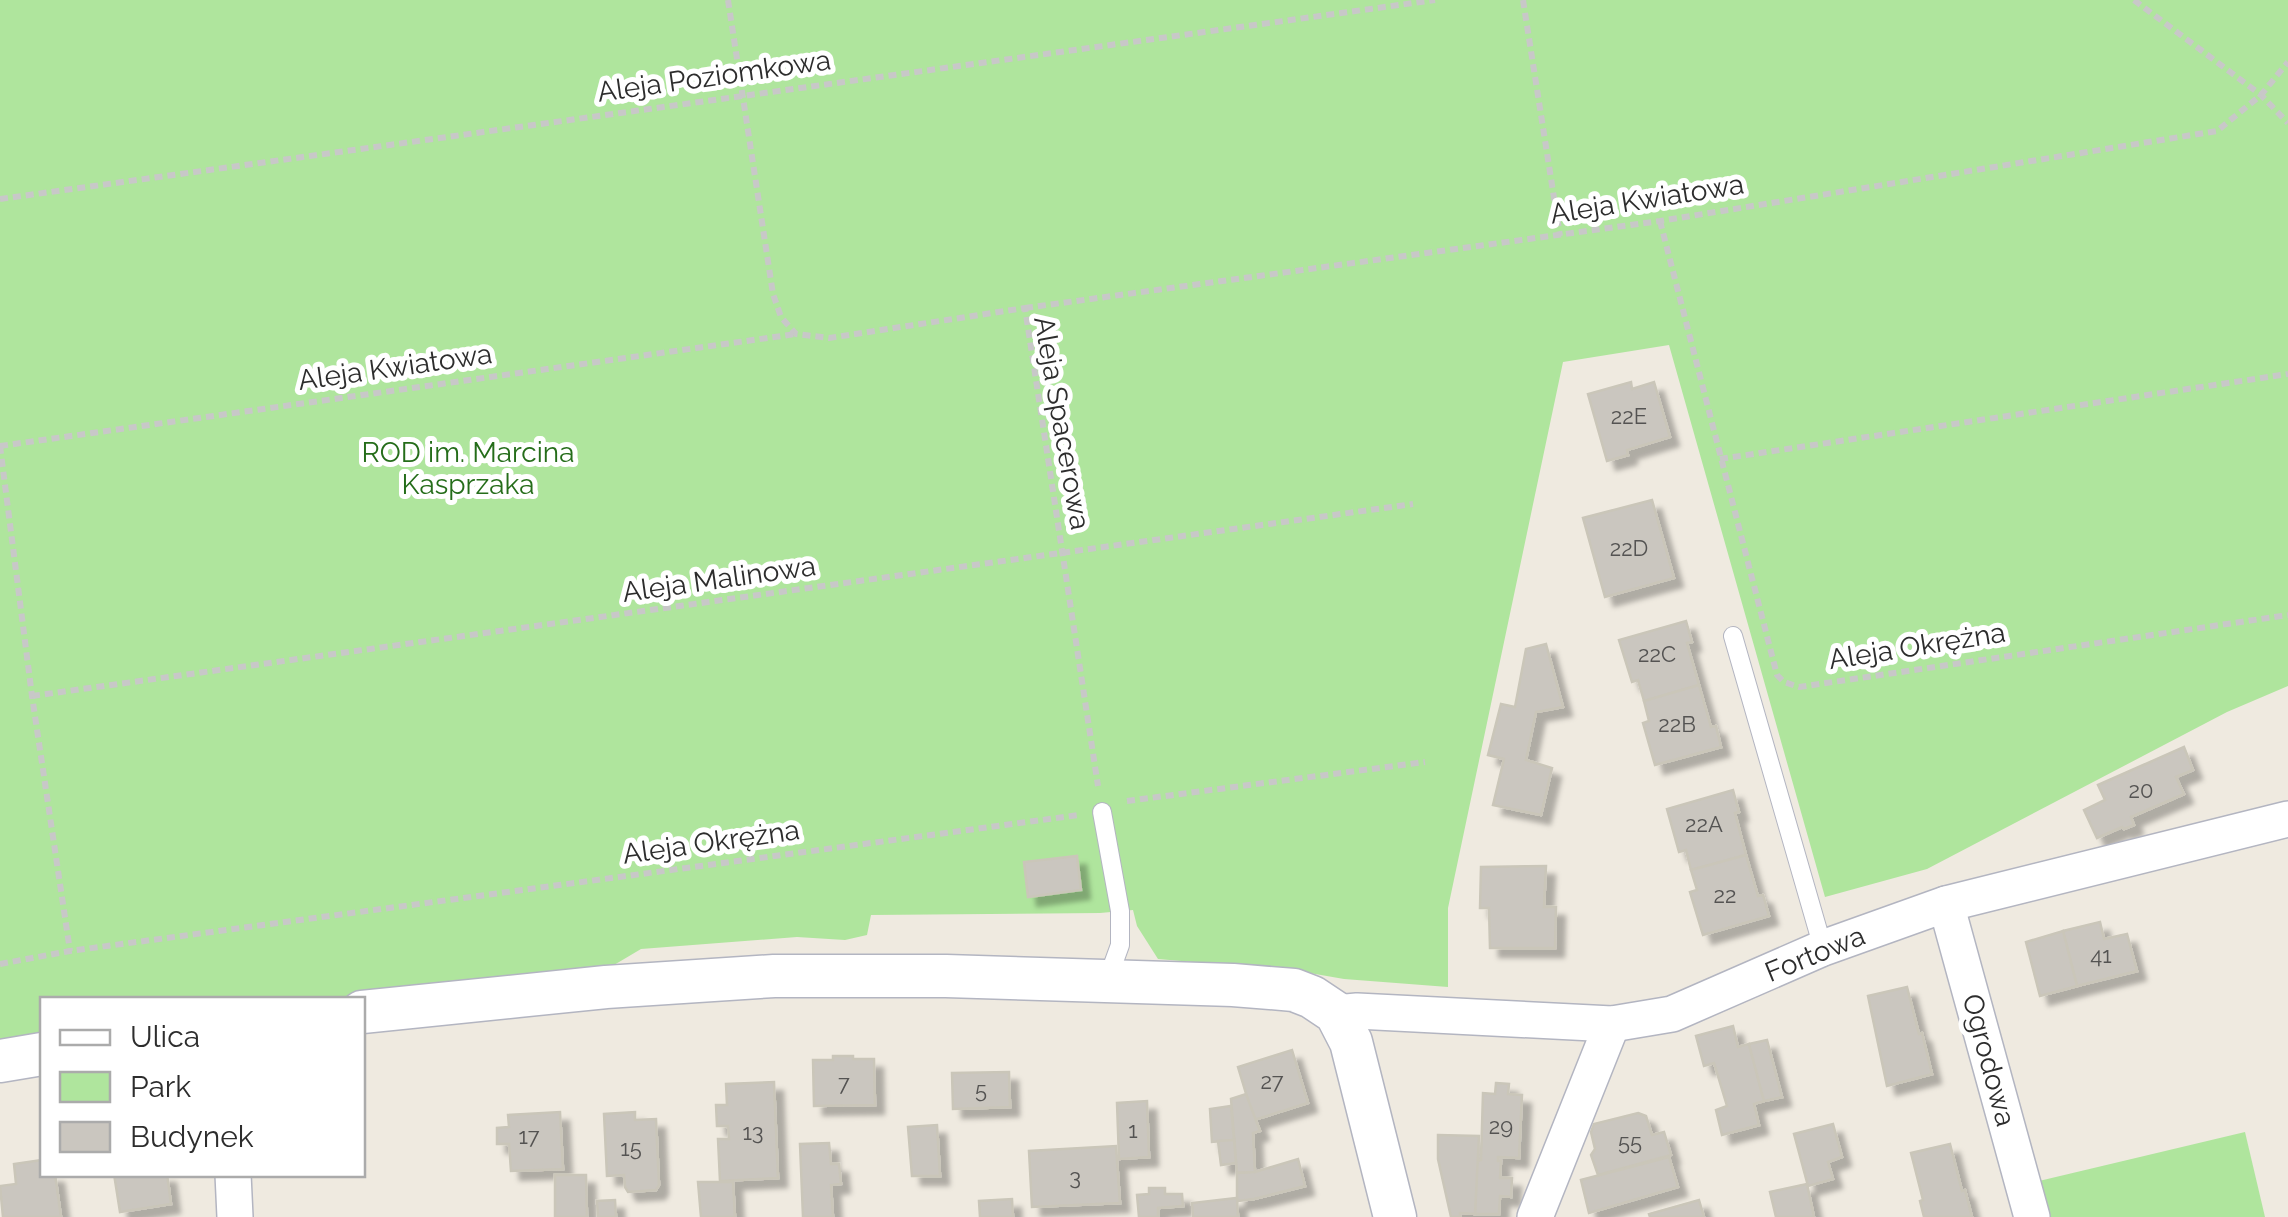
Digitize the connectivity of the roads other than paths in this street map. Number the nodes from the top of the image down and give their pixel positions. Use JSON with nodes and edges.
{"nodes":[{"id":1,"x":1733,"y":636,"type":"dead end"},
{"id":2,"x":1102,"y":812,"type":"road end"},
{"id":3,"x":2288,"y":819,"type":"edge"},
{"id":4,"x":1946,"y":904,"type":"junction"},
{"id":5,"x":1823,"y":948,"type":"junction"},
{"id":6,"x":1107,"y":981,"type":"junction"},
{"id":7,"x":365,"y":1012,"type":"edge"},
{"id":8,"x":1336,"y":1013,"type":"junction"},
{"id":9,"x":1612,"y":1024,"type":"junction"},
{"id":10,"x":40,"y":1054,"type":"edge"},
{"id":11,"x":0,"y":1061,"type":"edge"},
{"id":12,"x":233,"y":1177,"type":"edge"},
{"id":13,"x":235,"y":1217,"type":"edge"},
{"id":14,"x":1395,"y":1217,"type":"edge"},
{"id":15,"x":1534,"y":1217,"type":"edge"},
{"id":16,"x":2032,"y":1217,"type":"edge"}],
"edges":[{"from":1,"to":5,"type":"lane"},
{"from":2,"to":6,"type":"lane"},
{"from":3,"to":4,"type":"street","name":"Fortowa"},
{"from":4,"to":5,"type":"street","name":"Fortowa"},
{"from":4,"to":16,"type":"street","name":"Ogrodowa"},
{"from":5,"to":9,"type":"street","name":"Fortowa"},
{"from":6,"to":7,"type":"street"},
{"from":6,"to":8,"type":"street"},
{"from":8,"to":9,"type":"street","name":"Fortowa"},
{"from":8,"to":14,"type":"street"},
{"from":9,"to":15,"type":"street"},
{"from":10,"to":11,"type":"street"},
{"from":12,"to":13,"type":"street"}]}
